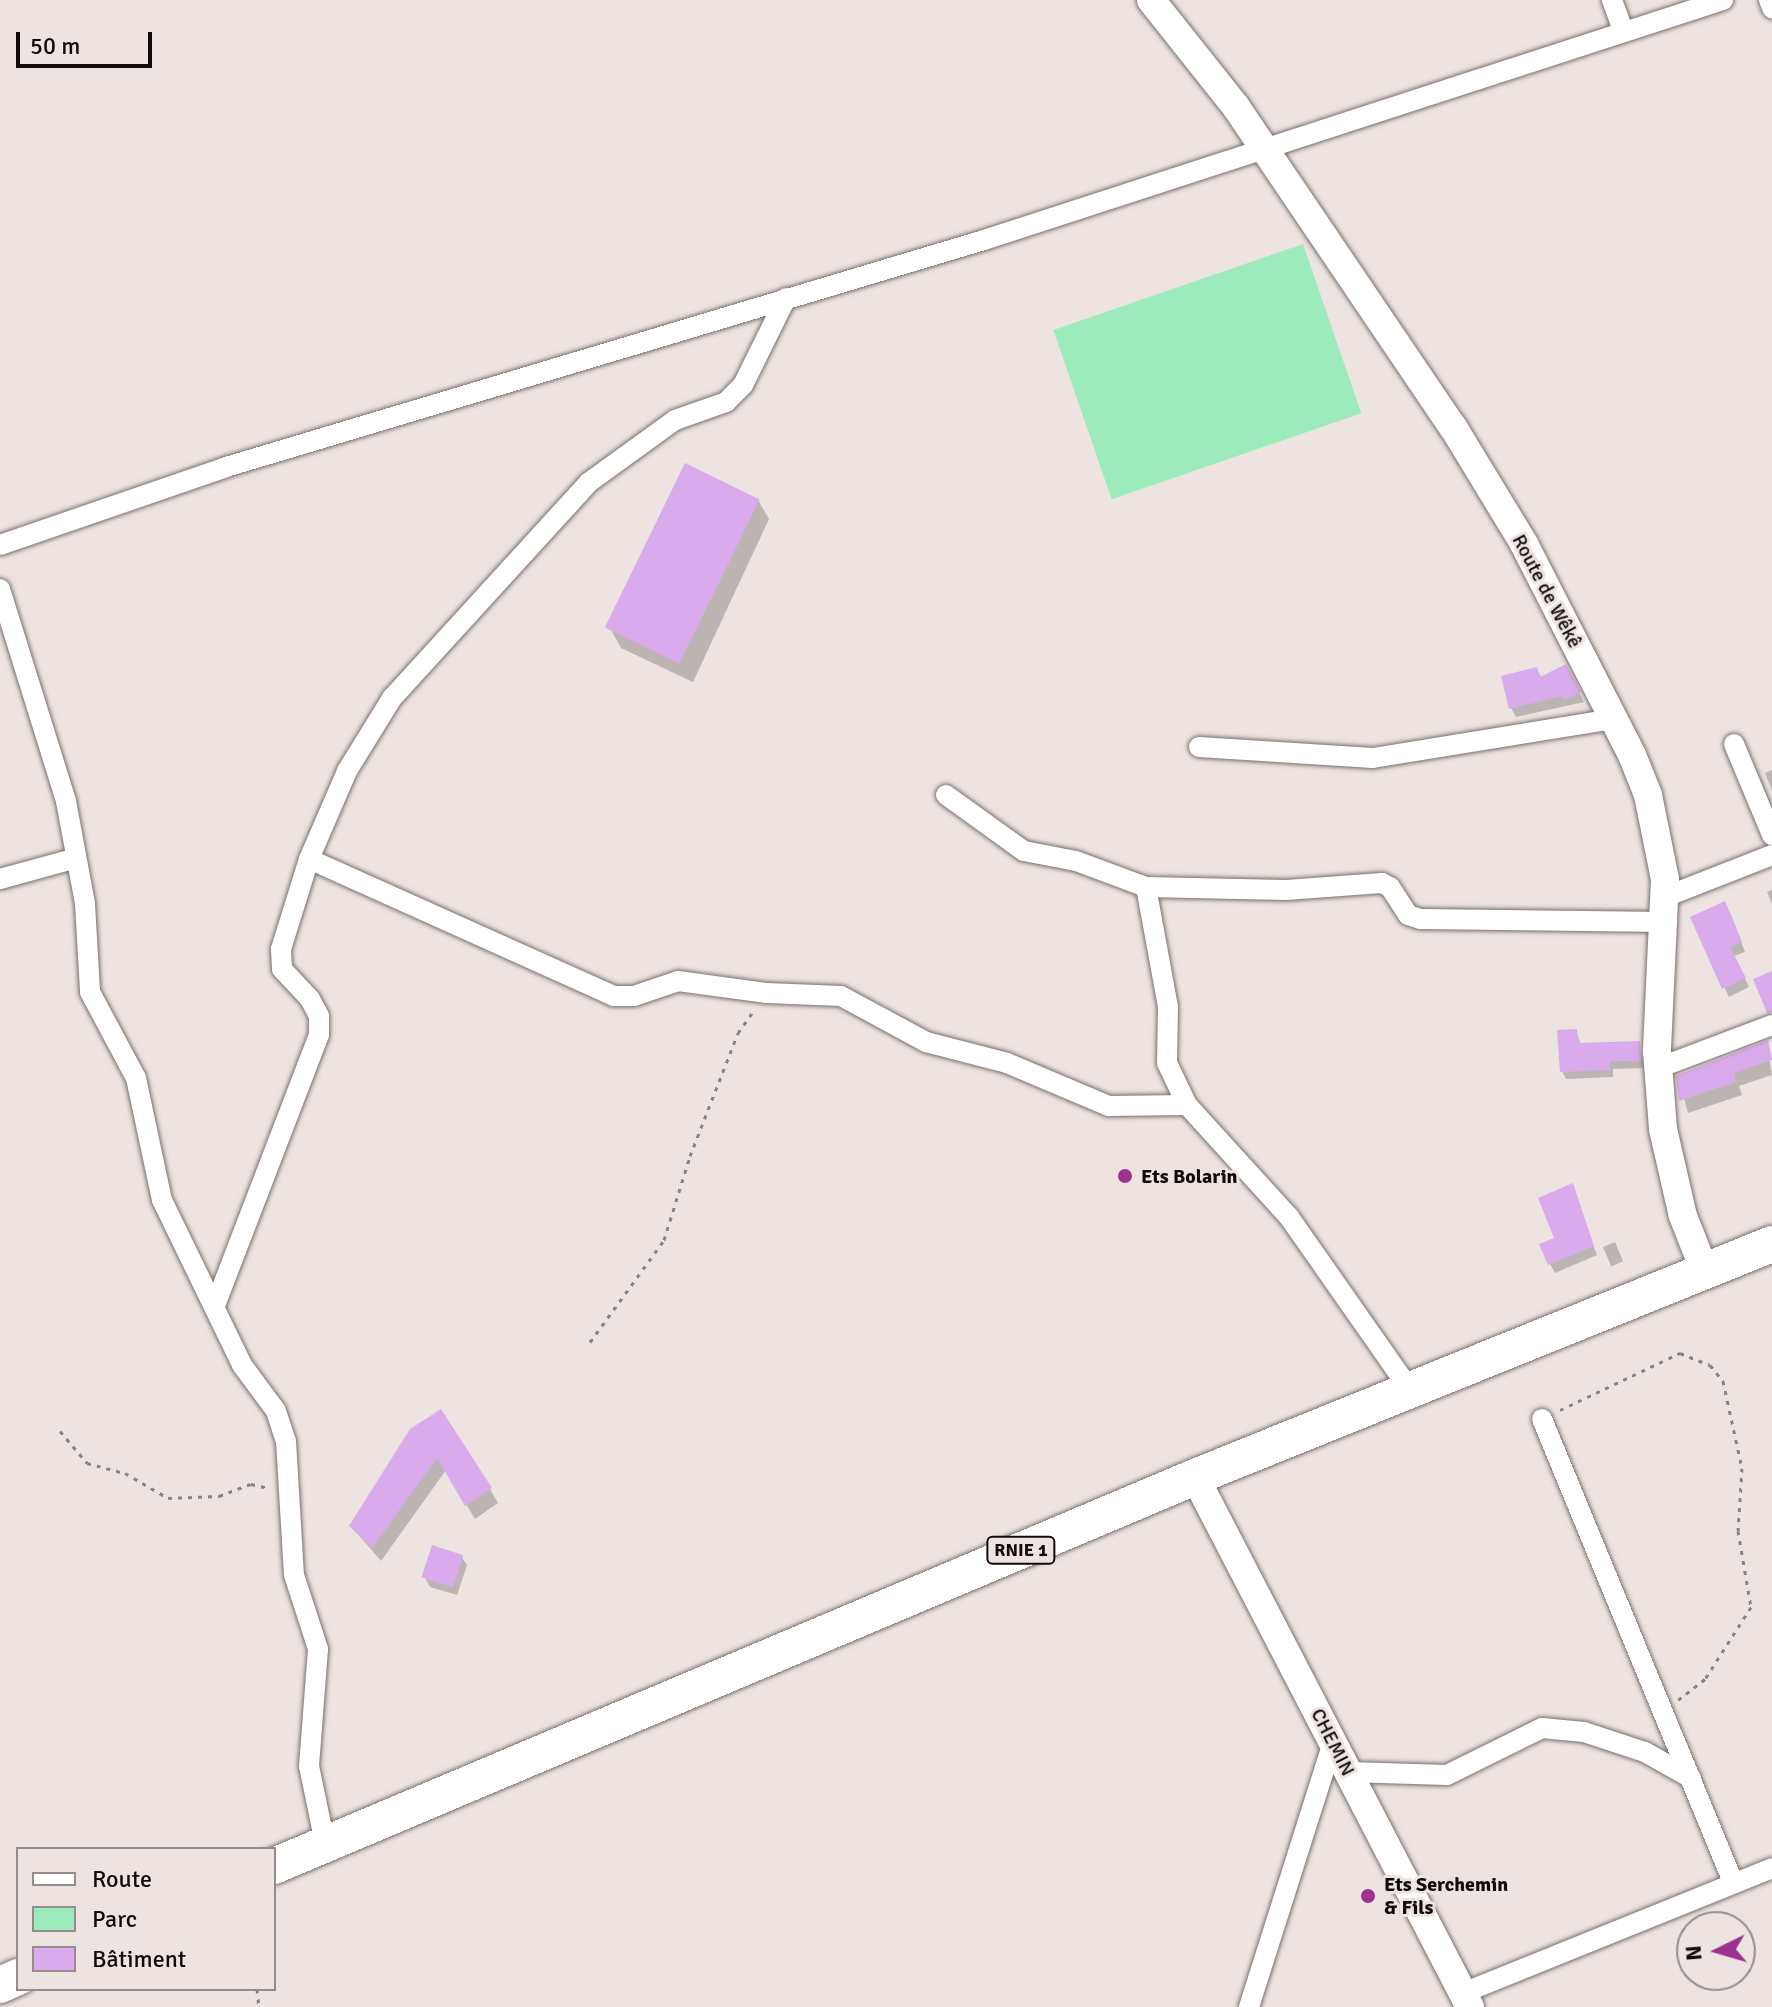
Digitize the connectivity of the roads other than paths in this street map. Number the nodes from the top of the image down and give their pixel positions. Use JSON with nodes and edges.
{"nodes":[{"id":1,"x":1151,"y":0,"type":"edge"},
{"id":2,"x":1612,"y":0,"type":"edge"},
{"id":3,"x":1723,"y":0,"type":"edge"},
{"id":4,"x":1769,"y":0,"type":"edge"},
{"id":5,"x":1772,"y":8,"type":"edge"},
{"id":6,"x":1623,"y":31,"type":"junction"},
{"id":7,"x":1260,"y":146,"type":"junction"},
{"id":8,"x":786,"y":298,"type":"junction"},
{"id":9,"x":0,"y":545,"type":"edge"},
{"id":10,"x":0,"y":589,"type":"edge"},
{"id":11,"x":1614,"y":719,"type":"junction"},
{"id":12,"x":1734,"y":744,"type":"dead end"},
{"id":13,"x":1199,"y":747,"type":"dead end"},
{"id":14,"x":946,"y":795,"type":"dead end"},
{"id":15,"x":1772,"y":835,"type":"edge"},
{"id":16,"x":1772,"y":855,"type":"edge"},
{"id":17,"x":76,"y":858,"type":"junction"},
{"id":18,"x":309,"y":859,"type":"junction"},
{"id":19,"x":0,"y":879,"type":"edge"},
{"id":20,"x":1146,"y":887,"type":"junction"},
{"id":21,"x":1666,"y":909,"type":"junction"},
{"id":22,"x":1772,"y":1025,"type":"edge"},
{"id":23,"x":1658,"y":1068,"type":"junction"},
{"id":24,"x":1187,"y":1105,"type":"junction"},
{"id":25,"x":1772,"y":1244,"type":"edge"},
{"id":26,"x":1705,"y":1272,"type":"junction"},
{"id":27,"x":216,"y":1303,"type":"junction"},
{"id":28,"x":1410,"y":1390,"type":"junction"},
{"id":29,"x":1542,"y":1419,"type":"road end"},
{"id":30,"x":1195,"y":1477,"type":"junction"},
{"id":31,"x":1333,"y":1742,"type":"junction"},
{"id":32,"x":1348,"y":1772,"type":"junction"},
{"id":33,"x":1691,"y":1778,"type":"junction"},
{"id":34,"x":325,"y":1843,"type":"junction"},
{"id":35,"x":276,"y":1865,"type":"edge"},
{"id":36,"x":1772,"y":1868,"type":"edge"},
{"id":37,"x":1733,"y":1882,"type":"junction"},
{"id":38,"x":1466,"y":2000,"type":"edge"},
{"id":39,"x":1249,"y":2007,"type":"edge"}],
"edges":[{"from":1,"to":7,"type":"street","name":"Route de Wêkê"},
{"from":2,"to":6,"type":"street"},
{"from":3,"to":6,"type":"street"},
{"from":4,"to":5,"type":"street"},
{"from":6,"to":7,"type":"street"},
{"from":7,"to":8,"type":"street"},
{"from":7,"to":11,"type":"street","name":"Route de Wêkê"},
{"from":8,"to":9,"type":"street"},
{"from":8,"to":18,"type":"street"},
{"from":10,"to":17,"type":"street"},
{"from":11,"to":13,"type":"street"},
{"from":11,"to":21,"type":"street","name":"Route de Wêkê"},
{"from":12,"to":15,"type":"street"},
{"from":14,"to":20,"type":"street"},
{"from":16,"to":21,"type":"street"},
{"from":17,"to":19,"type":"street"},
{"from":17,"to":27,"type":"street"},
{"from":18,"to":24,"type":"street"},
{"from":18,"to":27,"type":"street"},
{"from":20,"to":21,"type":"street"},
{"from":20,"to":24,"type":"street"},
{"from":21,"to":23,"type":"street","name":"Route de Wêkê"},
{"from":22,"to":23,"type":"street"},
{"from":23,"to":26,"type":"street","name":"Route de Wêkê"},
{"from":24,"to":28,"type":"street"},
{"from":25,"to":26,"type":"highway","number":"RNIE 1"},
{"from":26,"to":28,"type":"highway","number":"RNIE 1"},
{"from":27,"to":34,"type":"street"},
{"from":28,"to":30,"type":"highway","number":"RNIE 1"},
{"from":29,"to":33,"type":"street"},
{"from":30,"to":31,"type":"street","name":"CHEMIN"},
{"from":30,"to":34,"type":"highway","number":"RNIE 1"},
{"from":31,"to":32,"type":"street","name":"CHEMIN"},
{"from":31,"to":39,"type":"street"},
{"from":32,"to":33,"type":"street"},
{"from":32,"to":38,"type":"street","name":"CHEMIN"},
{"from":33,"to":37,"type":"street"},
{"from":34,"to":35,"type":"highway","number":"RNIE 1"},
{"from":36,"to":37,"type":"street"},
{"from":37,"to":38,"type":"street"}]}
